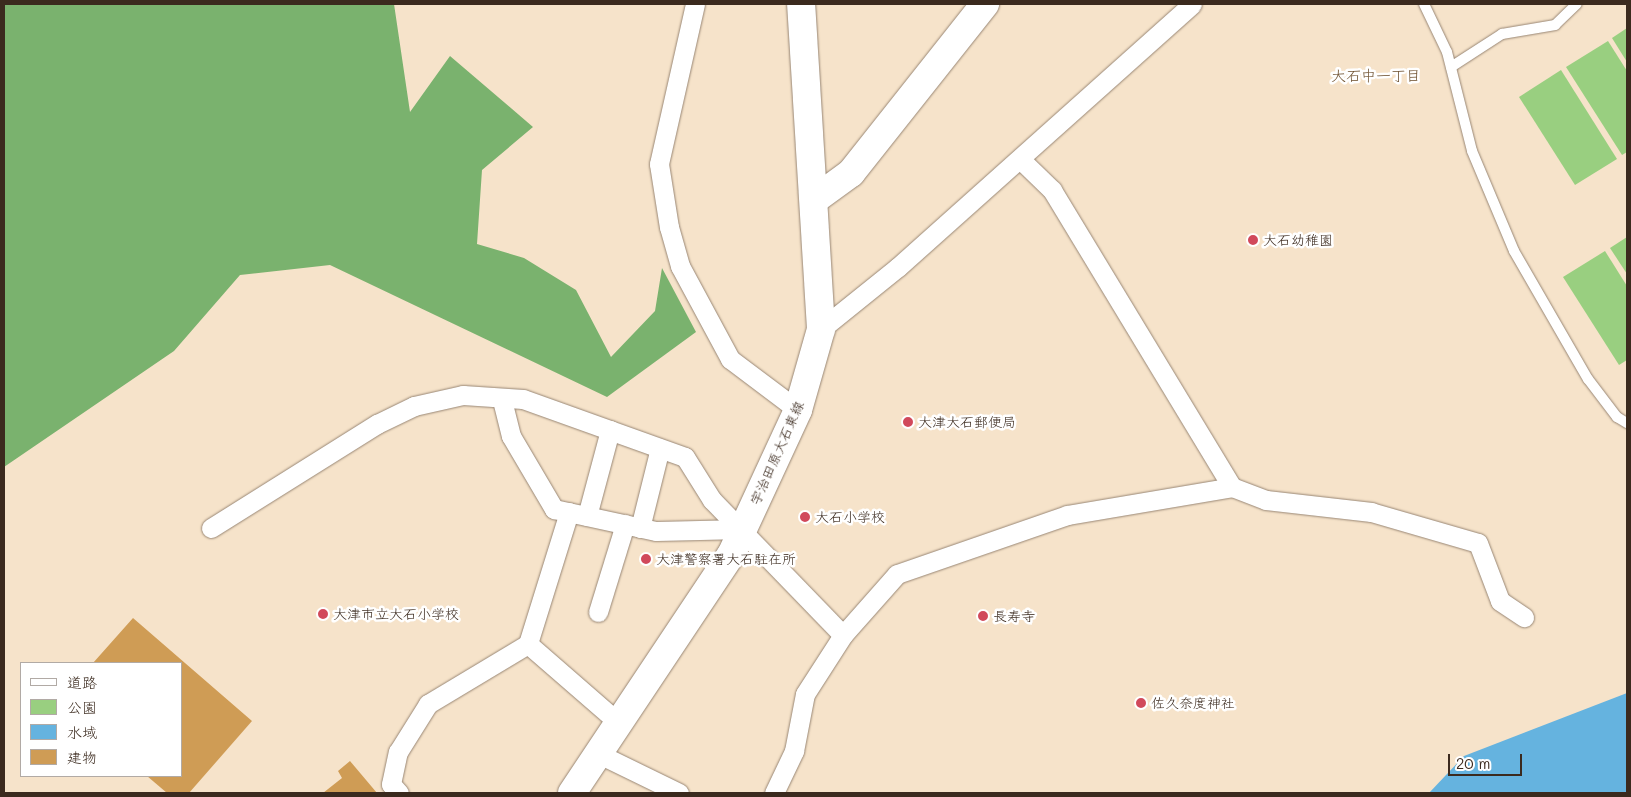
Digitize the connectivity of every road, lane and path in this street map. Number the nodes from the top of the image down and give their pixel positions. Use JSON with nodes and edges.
{"nodes":[{"id":1,"x":695,"y":4,"type":"edge"},
{"id":2,"x":801,"y":4,"type":"edge"},
{"id":3,"x":985,"y":4,"type":"edge"},
{"id":4,"x":1192,"y":4,"type":"edge"},
{"id":5,"x":1424,"y":4,"type":"edge"},
{"id":6,"x":1577,"y":4,"type":"edge"},
{"id":7,"x":1451,"y":67,"type":"junction"},
{"id":8,"x":1020,"y":159,"type":"junction"},
{"id":9,"x":814,"y":200,"type":"junction"},
{"id":10,"x":821,"y":329,"type":"junction"},
{"id":11,"x":502,"y":400,"type":"junction"},
{"id":12,"x":798,"y":410,"type":"junction"},
{"id":13,"x":1627,"y":423,"type":"edge"},
{"id":14,"x":610,"y":430,"type":"junction"},
{"id":15,"x":660,"y":448,"type":"junction"},
{"id":16,"x":1232,"y":487,"type":"junction"},
{"id":17,"x":578,"y":514,"type":"junction"},
{"id":18,"x":633,"y":526,"type":"junction"},
{"id":19,"x":211,"y":528,"type":"dead end"},
{"id":20,"x":743,"y":529,"type":"junction"},
{"id":21,"x":598,"y":612,"type":"dead end"},
{"id":22,"x":1524,"y":617,"type":"dead end"},
{"id":23,"x":843,"y":635,"type":"junction"},
{"id":24,"x":528,"y":644,"type":"junction"},
{"id":25,"x":619,"y":723,"type":"junction"},
{"id":26,"x":599,"y":754,"type":"junction"},
{"id":27,"x":399,"y":793,"type":"edge"},
{"id":28,"x":572,"y":793,"type":"edge"},
{"id":29,"x":679,"y":793,"type":"edge"},
{"id":30,"x":774,"y":793,"type":"edge"}],
"edges":[{"from":1,"to":12,"type":"street"},
{"from":2,"to":9,"type":"main road","name":"宇治田原大石東線"},
{"from":3,"to":9,"type":"main road"},
{"from":4,"to":8,"type":"street"},
{"from":5,"to":7,"type":"lane"},
{"from":6,"to":7,"type":"lane"},
{"from":7,"to":13,"type":"lane"},
{"from":8,"to":10,"type":"street"},
{"from":8,"to":16,"type":"street"},
{"from":9,"to":10,"type":"main road","name":"宇治田原大石東線"},
{"from":10,"to":12,"type":"main road","name":"宇治田原大石東線"},
{"from":11,"to":14,"type":"street"},
{"from":11,"to":17,"type":"street"},
{"from":11,"to":19,"type":"street"},
{"from":12,"to":20,"type":"main road","name":"宇治田原大石東線"},
{"from":14,"to":15,"type":"street"},
{"from":14,"to":17,"type":"street"},
{"from":15,"to":18,"type":"street"},
{"from":15,"to":20,"type":"street"},
{"from":16,"to":22,"type":"street"},
{"from":16,"to":23,"type":"street"},
{"from":17,"to":18,"type":"street"},
{"from":17,"to":24,"type":"street"},
{"from":18,"to":20,"type":"street"},
{"from":18,"to":21,"type":"street"},
{"from":20,"to":23,"type":"street"},
{"from":20,"to":25,"type":"main road","name":"宇治田原大石東線"},
{"from":23,"to":30,"type":"street"},
{"from":24,"to":25,"type":"street"},
{"from":24,"to":27,"type":"street"},
{"from":25,"to":26,"type":"main road","name":"宇治田原大石東線"},
{"from":26,"to":28,"type":"main road","name":"宇治田原大石東線"},
{"from":26,"to":29,"type":"street"}]}
